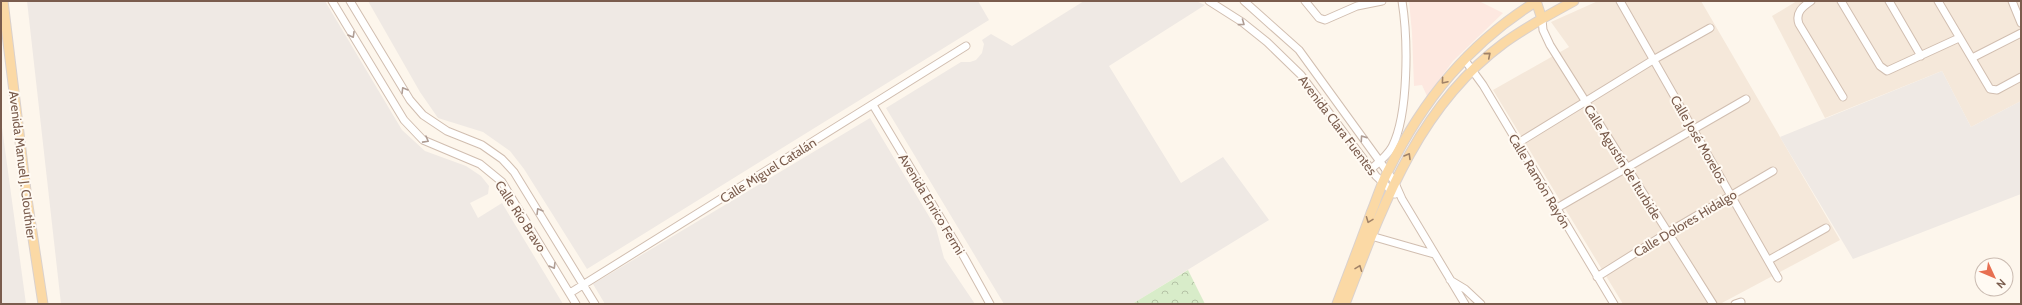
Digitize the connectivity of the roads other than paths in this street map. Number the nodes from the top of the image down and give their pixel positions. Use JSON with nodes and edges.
{"nodes":[{"id":1,"x":3,"y":1,"type":"edge"},
{"id":2,"x":332,"y":1,"type":"edge"},
{"id":3,"x":350,"y":1,"type":"edge"},
{"id":4,"x":1209,"y":1,"type":"edge"},
{"id":5,"x":1244,"y":1,"type":"edge"},
{"id":6,"x":1305,"y":1,"type":"edge"},
{"id":7,"x":1382,"y":1,"type":"edge"},
{"id":8,"x":1402,"y":1,"type":"edge"},
{"id":9,"x":1537,"y":1,"type":"edge"},
{"id":10,"x":1574,"y":1,"type":"edge"},
{"id":11,"x":1620,"y":1,"type":"edge"},
{"id":12,"x":1811,"y":1,"type":"edge"},
{"id":13,"x":1841,"y":1,"type":"edge"},
{"id":14,"x":1889,"y":1,"type":"edge"},
{"id":15,"x":1938,"y":1,"type":"edge"},
{"id":16,"x":2012,"y":1,"type":"edge"},
{"id":17,"x":1365,"y":3,"type":"edge"},
{"id":18,"x":1542,"y":19,"type":"junction"},
{"id":19,"x":2021,"y":23,"type":"edge"},
{"id":20,"x":1710,"y":28,"type":"dead end"},
{"id":21,"x":2021,"y":33,"type":"edge"},
{"id":22,"x":1959,"y":38,"type":"junction"},
{"id":23,"x":966,"y":46,"type":"dead end"},
{"id":24,"x":1921,"y":56,"type":"junction"},
{"id":25,"x":1972,"y":58,"type":"junction"},
{"id":26,"x":1464,"y":59,"type":"junction"},
{"id":27,"x":1653,"y":60,"type":"junction"},
{"id":28,"x":1473,"y":70,"type":"junction"},
{"id":29,"x":2021,"y":78,"type":"edge"},
{"id":30,"x":1844,"y":97,"type":"dead end"},
{"id":31,"x":1746,"y":99,"type":"dead end"},
{"id":32,"x":1584,"y":101,"type":"junction"},
{"id":33,"x":873,"y":105,"type":"junction"},
{"id":34,"x":1694,"y":130,"type":"junction"},
{"id":35,"x":1518,"y":143,"type":"junction"},
{"id":36,"x":1380,"y":161,"type":"junction"},
{"id":37,"x":1627,"y":168,"type":"junction"},
{"id":38,"x":1371,"y":169,"type":"junction"},
{"id":39,"x":1773,"y":171,"type":"dead end"},
{"id":40,"x":1387,"y":172,"type":"junction"},
{"id":41,"x":1394,"y":181,"type":"junction"},
{"id":42,"x":1382,"y":184,"type":"junction"},
{"id":43,"x":1390,"y":191,"type":"junction"},
{"id":44,"x":1731,"y":195,"type":"junction"},
{"id":45,"x":1402,"y":199,"type":"junction"},
{"id":46,"x":1556,"y":208,"type":"junction"},
{"id":47,"x":1826,"y":228,"type":"dead end"},
{"id":48,"x":1667,"y":233,"type":"junction"},
{"id":49,"x":1371,"y":236,"type":"junction"},
{"id":50,"x":1434,"y":254,"type":"junction"},
{"id":51,"x":1769,"y":260,"type":"junction"},
{"id":52,"x":1597,"y":277,"type":"junction"},
{"id":53,"x":1778,"y":278,"type":"dead end"},
{"id":54,"x":1450,"y":280,"type":"junction"},
{"id":55,"x":583,"y":284,"type":"junction"},
{"id":56,"x":570,"y":293,"type":"junction"},
{"id":57,"x":1712,"y":303,"type":"edge"},
{"id":58,"x":43,"y":304,"type":"edge"},
{"id":59,"x":576,"y":304,"type":"edge"},
{"id":60,"x":595,"y":304,"type":"edge"},
{"id":61,"x":990,"y":304,"type":"edge"},
{"id":62,"x":1337,"y":304,"type":"edge"},
{"id":63,"x":1345,"y":304,"type":"edge"},
{"id":64,"x":1465,"y":304,"type":"edge"},
{"id":65,"x":1481,"y":304,"type":"edge"},
{"id":66,"x":1614,"y":304,"type":"edge"}],
"edges":[{"from":1,"to":58,"type":"main road","name":"Avenida Manuel J. Clouthier"},
{"from":2,"to":56,"type":"street","name":"Calle Río Bravo","one_way":true},
{"from":55,"to":3,"type":"street","name":"Calle Río Bravo","one_way":true},
{"from":4,"to":38,"type":"street","name":"Avenida Clara Fuentes","one_way":true},
{"from":36,"to":5,"type":"street","name":"Avenida Clara Fuentes","one_way":true},
{"from":6,"to":17,"type":"street"},
{"from":7,"to":17,"type":"street"},
{"from":8,"to":36,"type":"street"},
{"from":9,"to":18,"type":"main road"},
{"from":9,"to":26,"type":"main road"},
{"from":10,"to":18,"type":"main road"},
{"from":11,"to":27,"type":"street","name":"Calle José Morelos"},
{"from":12,"to":30,"type":"street"},
{"from":13,"to":24,"type":"street"},
{"from":14,"to":24,"type":"street"},
{"from":15,"to":22,"type":"street"},
{"from":16,"to":19,"type":"street"},
{"from":28,"to":18,"type":"main road","one_way":true},
{"from":18,"to":32,"type":"street","name":"Calle Agustín de Iturbide"},
{"from":20,"to":27,"type":"street"},
{"from":21,"to":25,"type":"street"},
{"from":22,"to":24,"type":"street"},
{"from":22,"to":25,"type":"street"},
{"from":23,"to":33,"type":"street","name":"Calle Miguel Catalán"},
{"from":25,"to":29,"type":"street"},
{"from":26,"to":28,"type":"street","name":"Calle Ramón Rayón"},
{"from":26,"to":40,"type":"main road","one_way":true},
{"from":27,"to":32,"type":"street"},
{"from":27,"to":34,"type":"street","name":"Calle José Morelos"},
{"from":28,"to":35,"type":"street","name":"Calle Ramón Rayón"},
{"from":41,"to":28,"type":"main road","one_way":true},
{"from":31,"to":34,"type":"street"},
{"from":32,"to":35,"type":"street"},
{"from":32,"to":37,"type":"street","name":"Calle Agustín de Iturbide"},
{"from":33,"to":55,"type":"street","name":"Calle Miguel Catalán"},
{"from":33,"to":61,"type":"street","name":"Avenida Enrico Fermi"},
{"from":34,"to":37,"type":"street"},
{"from":34,"to":44,"type":"street","name":"Calle José Morelos"},
{"from":35,"to":46,"type":"street","name":"Calle Ramón Rayón"},
{"from":36,"to":38,"type":"street"},
{"from":36,"to":40,"type":"street","name":"Avenida Clara Fuentes"},
{"from":37,"to":46,"type":"street"},
{"from":37,"to":48,"type":"street","name":"Calle Agustín de Iturbide"},
{"from":38,"to":42,"type":"street","name":"Avenida Clara Fuentes"},
{"from":39,"to":44,"type":"street","name":"Calle Dolores Hidalgo"},
{"from":40,"to":41,"type":"street","name":"Avenida Clara Fuentes"},
{"from":40,"to":42,"type":"main road"},
{"from":41,"to":43,"type":"main road"},
{"from":41,"to":45,"type":"street","name":"Avenida Clara Fuentes"},
{"from":42,"to":43,"type":"street","name":"Avenida Clara Fuentes"},
{"from":42,"to":62,"type":"main road","one_way":true},
{"from":43,"to":45,"type":"street","name":"Avenida Clara Fuentes"},
{"from":43,"to":49,"type":"main road"},
{"from":44,"to":48,"type":"street","name":"Calle Dolores Hidalgo"},
{"from":44,"to":51,"type":"street","name":"Calle José Morelos"},
{"from":45,"to":50,"type":"street","name":"Avenida Clara Fuentes"},
{"from":46,"to":52,"type":"street","name":"Calle Ramón Rayón"},
{"from":47,"to":51,"type":"street"},
{"from":48,"to":52,"type":"street","name":"Calle Dolores Hidalgo"},
{"from":48,"to":57,"type":"street","name":"Calle Agustín de Iturbide"},
{"from":49,"to":50,"type":"street"},
{"from":63,"to":49,"type":"main road","one_way":true},
{"from":50,"to":54,"type":"street","name":"Avenida Clara Fuentes"},
{"from":51,"to":53,"type":"street","name":"Calle José Morelos"},
{"from":52,"to":66,"type":"street","name":"Calle Ramón Rayón"},
{"from":54,"to":64,"type":"street","name":"Avenida Clara Fuentes"},
{"from":54,"to":65,"type":"street"},
{"from":55,"to":56,"type":"street","name":"Calle Miguel Catalán"},
{"from":55,"to":60,"type":"street","name":"Calle Río Bravo"},
{"from":56,"to":59,"type":"street","name":"Calle Río Bravo"}]}
